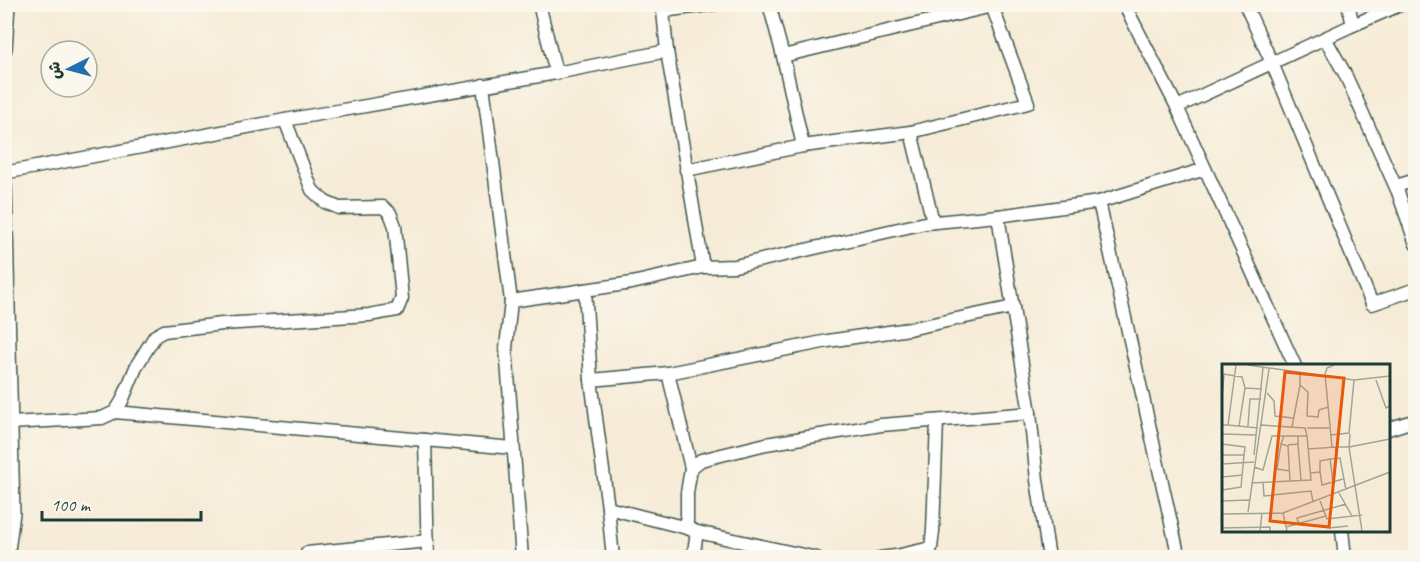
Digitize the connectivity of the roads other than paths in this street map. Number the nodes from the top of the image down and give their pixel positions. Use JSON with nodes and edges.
{"nodes":[{"id":1,"x":7,"y":4,"type":"edge"},
{"id":2,"x":539,"y":4,"type":"edge"},
{"id":3,"x":716,"y":4,"type":"edge"},
{"id":4,"x":770,"y":4,"type":"edge"},
{"id":5,"x":1124,"y":4,"type":"edge"},
{"id":6,"x":1245,"y":4,"type":"edge"},
{"id":7,"x":1348,"y":4,"type":"edge"},
{"id":8,"x":1402,"y":4,"type":"edge"},
{"id":9,"x":992,"y":5,"type":"edge"},
{"id":10,"x":663,"y":8,"type":"edge"},
{"id":11,"x":1353,"y":25,"type":"junction"},
{"id":12,"x":1326,"y":38,"type":"junction"},
{"id":13,"x":4,"y":49,"type":"edge"},
{"id":14,"x":667,"y":51,"type":"junction"},
{"id":15,"x":783,"y":56,"type":"junction"},
{"id":16,"x":1272,"y":63,"type":"junction"},
{"id":17,"x":556,"y":73,"type":"junction"},
{"id":18,"x":483,"y":86,"type":"junction"},
{"id":19,"x":1177,"y":107,"type":"junction"},
{"id":20,"x":285,"y":120,"type":"junction"},
{"id":21,"x":911,"y":132,"type":"junction"},
{"id":22,"x":803,"y":146,"type":"junction"},
{"id":23,"x":686,"y":170,"type":"junction"},
{"id":24,"x":1205,"y":170,"type":"junction"},
{"id":25,"x":4,"y":173,"type":"edge"},
{"id":26,"x":1416,"y":180,"type":"edge"},
{"id":27,"x":4,"y":185,"type":"edge"},
{"id":28,"x":1395,"y":186,"type":"junction"},
{"id":29,"x":1100,"y":202,"type":"junction"},
{"id":30,"x":998,"y":216,"type":"junction"},
{"id":31,"x":933,"y":222,"type":"junction"},
{"id":32,"x":1416,"y":243,"type":"edge"},
{"id":33,"x":703,"y":267,"type":"junction"},
{"id":34,"x":1416,"y":289,"type":"edge"},
{"id":35,"x":585,"y":290,"type":"junction"},
{"id":36,"x":511,"y":301,"type":"junction"},
{"id":37,"x":1013,"y":307,"type":"junction"},
{"id":38,"x":1294,"y":364,"type":"edge"},
{"id":39,"x":669,"y":373,"type":"junction"},
{"id":40,"x":591,"y":380,"type":"junction"},
{"id":41,"x":7,"y":395,"type":"edge"},
{"id":42,"x":115,"y":412,"type":"junction"},
{"id":43,"x":1030,"y":413,"type":"junction"},
{"id":44,"x":1416,"y":420,"type":"edge"},
{"id":45,"x":937,"y":421,"type":"junction"},
{"id":46,"x":10,"y":423,"type":"junction"},
{"id":47,"x":1390,"y":429,"type":"edge"},
{"id":48,"x":425,"y":440,"type":"junction"},
{"id":49,"x":513,"y":448,"type":"junction"},
{"id":50,"x":691,"y":468,"type":"junction"},
{"id":51,"x":608,"y":508,"type":"junction"},
{"id":52,"x":692,"y":530,"type":"junction"},
{"id":53,"x":1342,"y":532,"type":"edge"},
{"id":54,"x":428,"y":541,"type":"junction"},
{"id":55,"x":307,"y":553,"type":"dead end"},
{"id":56,"x":6,"y":558,"type":"edge"},
{"id":57,"x":428,"y":558,"type":"edge"},
{"id":58,"x":522,"y":558,"type":"edge"},
{"id":59,"x":612,"y":558,"type":"edge"},
{"id":60,"x":693,"y":558,"type":"edge"},
{"id":61,"x":817,"y":558,"type":"edge"},
{"id":62,"x":880,"y":558,"type":"edge"},
{"id":63,"x":1049,"y":558,"type":"edge"},
{"id":64,"x":1179,"y":558,"type":"edge"},
{"id":65,"x":1345,"y":558,"type":"edge"}],
"edges":[{"from":1,"to":13,"type":"main road"},
{"from":2,"to":17,"type":"street"},
{"from":3,"to":10,"type":"street"},
{"from":4,"to":15,"type":"street"},
{"from":5,"to":19,"type":"street"},
{"from":6,"to":16,"type":"street"},
{"from":7,"to":11,"type":"street"},
{"from":8,"to":11,"type":"street"},
{"from":9,"to":15,"type":"street"},
{"from":9,"to":21,"type":"street"},
{"from":10,"to":14,"type":"street"},
{"from":11,"to":12,"type":"street"},
{"from":12,"to":16,"type":"street"},
{"from":12,"to":28,"type":"street"},
{"from":14,"to":17,"type":"street"},
{"from":14,"to":23,"type":"street"},
{"from":15,"to":22,"type":"street"},
{"from":16,"to":19,"type":"street"},
{"from":16,"to":34,"type":"street"},
{"from":17,"to":18,"type":"street"},
{"from":18,"to":20,"type":"street"},
{"from":18,"to":36,"type":"street"},
{"from":19,"to":24,"type":"street"},
{"from":20,"to":25,"type":"street"},
{"from":20,"to":42,"type":"street"},
{"from":21,"to":22,"type":"street"},
{"from":21,"to":31,"type":"street"},
{"from":22,"to":23,"type":"street"},
{"from":23,"to":33,"type":"street"},
{"from":24,"to":29,"type":"street"},
{"from":24,"to":38,"type":"street"},
{"from":26,"to":28,"type":"street"},
{"from":27,"to":41,"type":"main road"},
{"from":28,"to":32,"type":"street"},
{"from":29,"to":30,"type":"street"},
{"from":29,"to":64,"type":"street"},
{"from":30,"to":31,"type":"street"},
{"from":30,"to":37,"type":"street"},
{"from":31,"to":33,"type":"street"},
{"from":33,"to":35,"type":"street"},
{"from":35,"to":36,"type":"street"},
{"from":35,"to":40,"type":"street"},
{"from":36,"to":49,"type":"street"},
{"from":37,"to":39,"type":"street"},
{"from":37,"to":43,"type":"street"},
{"from":39,"to":40,"type":"street"},
{"from":39,"to":50,"type":"street"},
{"from":40,"to":51,"type":"street"},
{"from":41,"to":46,"type":"main road"},
{"from":42,"to":46,"type":"street"},
{"from":42,"to":48,"type":"street"},
{"from":43,"to":45,"type":"street"},
{"from":43,"to":63,"type":"street"},
{"from":44,"to":47,"type":"street"},
{"from":45,"to":50,"type":"street"},
{"from":45,"to":62,"type":"street"},
{"from":46,"to":56,"type":"main road"},
{"from":48,"to":49,"type":"street"},
{"from":48,"to":54,"type":"street"},
{"from":49,"to":58,"type":"street"},
{"from":50,"to":52,"type":"street"},
{"from":51,"to":52,"type":"street"},
{"from":51,"to":59,"type":"street"},
{"from":52,"to":60,"type":"street"},
{"from":52,"to":61,"type":"street"},
{"from":53,"to":65,"type":"street"},
{"from":54,"to":55,"type":"street"},
{"from":54,"to":57,"type":"street"}]}
